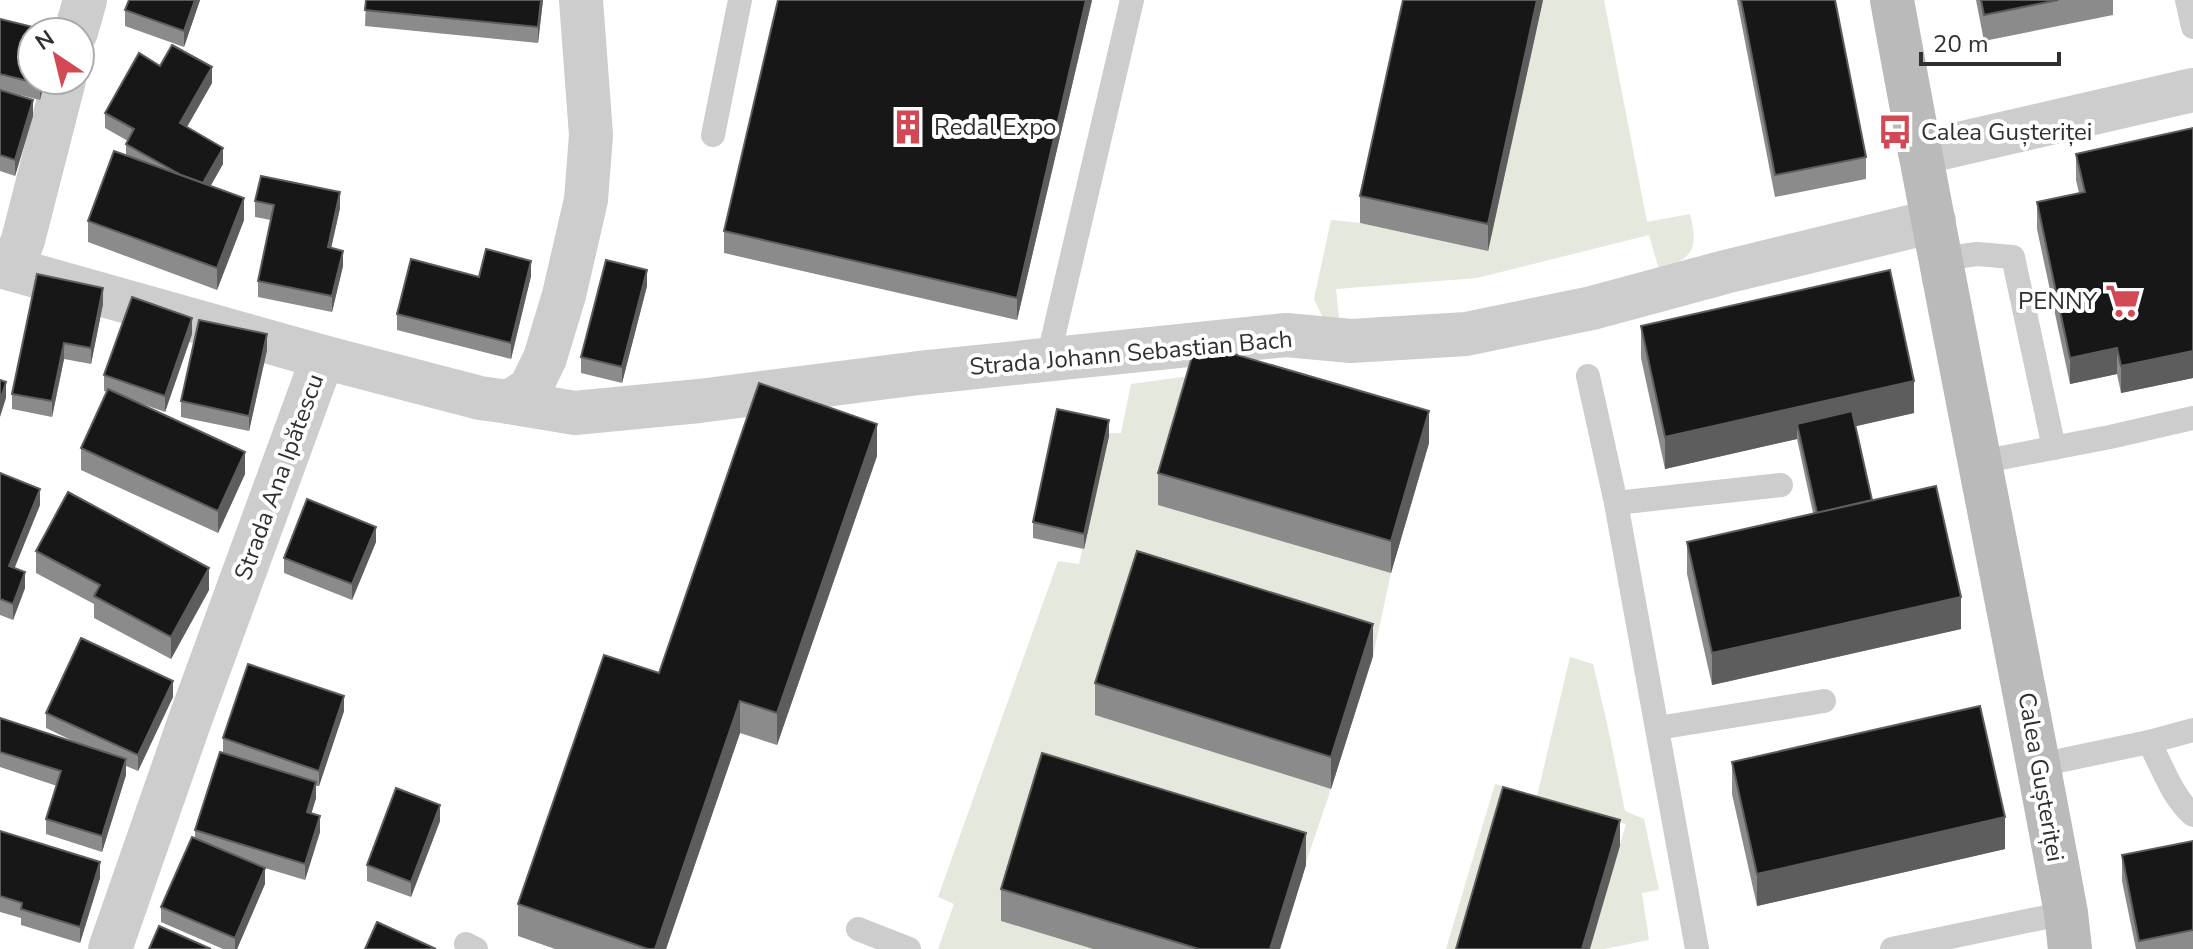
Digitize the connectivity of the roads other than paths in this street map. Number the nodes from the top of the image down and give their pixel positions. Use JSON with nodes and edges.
{"nodes":[{"id":1,"x":581,"y":0,"type":"edge"},
{"id":2,"x":740,"y":0,"type":"edge"},
{"id":3,"x":1132,"y":0,"type":"edge"},
{"id":4,"x":1892,"y":0,"type":"edge"},
{"id":5,"x":2187,"y":0,"type":"edge"},
{"id":6,"x":2193,"y":27,"type":"edge"},
{"id":7,"x":2193,"y":90,"type":"edge"},
{"id":8,"x":60,"y":96,"type":"edge"},
{"id":9,"x":713,"y":135,"type":"dead end"},
{"id":10,"x":1920,"y":153,"type":"junction"},
{"id":11,"x":1937,"y":240,"type":"junction"},
{"id":12,"x":6,"y":267,"type":"edge"},
{"id":13,"x":323,"y":357,"type":"junction"},
{"id":14,"x":1048,"y":359,"type":"junction"},
{"id":15,"x":1588,"y":376,"type":"dead end"},
{"id":16,"x":509,"y":402,"type":"junction"},
{"id":17,"x":2193,"y":418,"type":"edge"},
{"id":18,"x":2054,"y":448,"type":"junction"},
{"id":19,"x":1980,"y":462,"type":"junction"},
{"id":20,"x":1781,"y":485,"type":"dead end"},
{"id":21,"x":1616,"y":503,"type":"junction"},
{"id":22,"x":1824,"y":701,"type":"dead end"},
{"id":23,"x":1658,"y":728,"type":"junction"},
{"id":24,"x":2193,"y":730,"type":"edge"},
{"id":25,"x":2149,"y":742,"type":"junction"},
{"id":26,"x":2039,"y":765,"type":"junction"},
{"id":27,"x":2193,"y":815,"type":"edge"},
{"id":28,"x":2070,"y":938,"type":"edge"},
{"id":29,"x":859,"y":939,"type":"edge"},
{"id":30,"x":110,"y":949,"type":"edge"},
{"id":31,"x":909,"y":949,"type":"edge"},
{"id":32,"x":1697,"y":949,"type":"edge"},
{"id":33,"x":1892,"y":949,"type":"edge"}],
"edges":[{"from":1,"to":16,"type":"street"},
{"from":2,"to":9,"type":"lane"},
{"from":3,"to":14,"type":"lane"},
{"from":4,"to":10,"type":"main road","name":"Calea Gușteriței"},
{"from":5,"to":6,"type":"lane"},
{"from":7,"to":10,"type":"street"},
{"from":8,"to":12,"type":"street"},
{"from":10,"to":11,"type":"main road","name":"Calea Gușteriței"},
{"from":11,"to":14,"type":"street","name":"Strada Johann Sebastian Bach"},
{"from":11,"to":18,"type":"lane"},
{"from":11,"to":19,"type":"main road","name":"Calea Gușteriței"},
{"from":12,"to":13,"type":"street"},
{"from":13,"to":16,"type":"street","name":"Strada Ana Ipătescu"},
{"from":13,"to":30,"type":"street","name":"Strada Ana Ipătescu"},
{"from":14,"to":16,"type":"street","name":"Strada Johann Sebastian Bach"},
{"from":15,"to":21,"type":"lane"},
{"from":17,"to":18,"type":"lane"},
{"from":18,"to":19,"type":"lane"},
{"from":19,"to":26,"type":"main road","name":"Calea Gușteriței"},
{"from":20,"to":21,"type":"lane"},
{"from":21,"to":23,"type":"lane"},
{"from":22,"to":23,"type":"lane"},
{"from":23,"to":32,"type":"lane"},
{"from":24,"to":25,"type":"lane"},
{"from":25,"to":26,"type":"lane"},
{"from":25,"to":27,"type":"lane"},
{"from":26,"to":28,"type":"main road","name":"Calea Gușteriței"},
{"from":28,"to":33,"type":"lane"},
{"from":29,"to":31,"type":"lane"}]}
